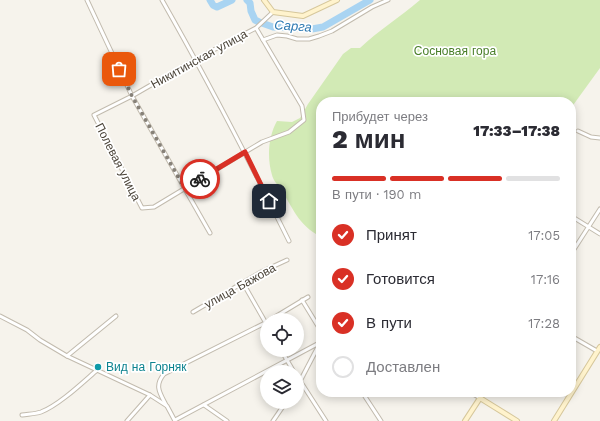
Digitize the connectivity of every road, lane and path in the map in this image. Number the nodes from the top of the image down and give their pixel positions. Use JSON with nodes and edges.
{"nodes":[{"id":1,"x":87,"y":0,"type":"edge"},
{"id":2,"x":162,"y":0,"type":"edge"},
{"id":3,"x":264,"y":0,"type":"edge"},
{"id":4,"x":337,"y":0,"type":"edge"},
{"id":5,"x":388,"y":0,"type":"edge"},
{"id":6,"x":273,"y":12,"type":"junction"},
{"id":7,"x":256,"y":28,"type":"junction"},
{"id":8,"x":263,"y":40,"type":"junction"},
{"id":9,"x":196,"y":59,"type":"junction"},
{"id":10,"x":132,"y":96,"type":"junction"},
{"id":11,"x":94,"y":115,"type":"joint"},
{"id":12,"x":578,"y":131,"type":"dead end"},
{"id":13,"x":600,"y":138,"type":"edge"},
{"id":14,"x":245,"y":152,"type":"junction"},
{"id":15,"x":185,"y":189,"type":"junction"},
{"id":16,"x":600,"y":209,"type":"edge"},
{"id":17,"x":576,"y":219,"type":"edge"},
{"id":18,"x":588,"y":227,"type":"junction"},
{"id":19,"x":210,"y":233,"type":"dead end"},
{"id":20,"x":600,"y":234,"type":"edge"},
{"id":21,"x":289,"y":241,"type":"dead end"},
{"id":22,"x":576,"y":246,"type":"edge"},
{"id":23,"x":287,"y":260,"type":"dead end"},
{"id":24,"x":243,"y":283,"type":"junction"},
{"id":25,"x":308,"y":297,"type":"dead end"},
{"id":26,"x":302,"y":300,"type":"junction"},
{"id":27,"x":193,"y":312,"type":"dead end"},
{"id":28,"x":261,"y":313,"type":"edge"},
{"id":29,"x":281,"y":313,"type":"edge"},
{"id":30,"x":0,"y":316,"type":"edge"},
{"id":31,"x":116,"y":316,"type":"dead end"},
{"id":32,"x":316,"y":323,"type":"edge"},
{"id":33,"x":260,"y":326,"type":"edge"},
{"id":34,"x":576,"y":339,"type":"edge"},
{"id":35,"x":316,"y":345,"type":"edge"},
{"id":36,"x":600,"y":347,"type":"edge"},
{"id":37,"x":316,"y":351,"type":"edge"},
{"id":38,"x":597,"y":351,"type":"junction"},
{"id":39,"x":67,"y":356,"type":"junction"},
{"id":40,"x":285,"y":357,"type":"edge"},
{"id":41,"x":287,"y":361,"type":"junction"},
{"id":42,"x":290,"y":365,"type":"edge"},
{"id":43,"x":97,"y":370,"type":"junction"},
{"id":44,"x":304,"y":374,"type":"edge"},
{"id":45,"x":576,"y":385,"type":"edge"},
{"id":46,"x":304,"y":388,"type":"edge"},
{"id":47,"x":150,"y":395,"type":"junction"},
{"id":48,"x":365,"y":397,"type":"edge"},
{"id":49,"x":569,"y":397,"type":"edge"},
{"id":50,"x":480,"y":398,"type":"joint"},
{"id":51,"x":204,"y":405,"type":"junction"},
{"id":52,"x":167,"y":406,"type":"junction"},
{"id":53,"x":281,"y":409,"type":"edge"},
{"id":54,"x":22,"y":415,"type":"dead end"},
{"id":55,"x":127,"y":421,"type":"edge"},
{"id":56,"x":175,"y":421,"type":"edge"},
{"id":57,"x":227,"y":421,"type":"edge"},
{"id":58,"x":273,"y":421,"type":"edge"},
{"id":59,"x":326,"y":421,"type":"edge"},
{"id":60,"x":381,"y":421,"type":"edge"},
{"id":61,"x":465,"y":421,"type":"edge"},
{"id":62,"x":517,"y":421,"type":"edge"},
{"id":63,"x":554,"y":421,"type":"edge"}],
"edges":[{"from":1,"to":10,"type":"street"},
{"from":2,"to":9,"type":"street"},
{"from":3,"to":6,"type":"street"},
{"from":4,"to":6,"type":"street"},
{"from":5,"to":8,"type":"street","name":"Никитинская улица"},
{"from":6,"to":7,"type":"street","name":"Никитинская улица"},
{"from":7,"to":8,"type":"street"},
{"from":7,"to":9,"type":"street","name":"Никитинская улица"},
{"from":8,"to":14,"type":"street"},
{"from":9,"to":10,"type":"street","name":"Никитинская улица"},
{"from":9,"to":14,"type":"street"},
{"from":10,"to":11,"type":"street","name":"Никитинская улица"},
{"from":10,"to":15,"type":"street"},
{"from":11,"to":15,"type":"street","name":"Полевая улица"},
{"from":12,"to":13,"type":"street"},
{"from":14,"to":15,"type":"street"},
{"from":14,"to":21,"type":"street"},
{"from":15,"to":19,"type":"street"},
{"from":16,"to":18,"type":"street"},
{"from":17,"to":18,"type":"street"},
{"from":18,"to":20,"type":"street"},
{"from":18,"to":22,"type":"street"},
{"from":23,"to":24,"type":"street","name":"улица Бажова"},
{"from":24,"to":27,"type":"street","name":"улица Бажова"},
{"from":24,"to":28,"type":"street"},
{"from":25,"to":26,"type":"street"},
{"from":26,"to":29,"type":"street"},
{"from":26,"to":32,"type":"street"},
{"from":30,"to":39,"type":"street"},
{"from":31,"to":39,"type":"street"},
{"from":33,"to":52,"type":"street"},
{"from":34,"to":38,"type":"street"},
{"from":35,"to":41,"type":"street"},
{"from":36,"to":38,"type":"street"},
{"from":37,"to":44,"type":"street"},
{"from":38,"to":45,"type":"street"},
{"from":39,"to":43,"type":"street"},
{"from":40,"to":41,"type":"street"},
{"from":41,"to":42,"type":"street"},
{"from":41,"to":51,"type":"street"},
{"from":43,"to":47,"type":"street"},
{"from":43,"to":54,"type":"street"},
{"from":46,"to":59,"type":"street"},
{"from":47,"to":52,"type":"street"},
{"from":47,"to":55,"type":"street"},
{"from":48,"to":60,"type":"street"},
{"from":49,"to":63,"type":"street"},
{"from":50,"to":61,"type":"street"},
{"from":50,"to":62,"type":"street"},
{"from":51,"to":56,"type":"street"},
{"from":51,"to":57,"type":"street"},
{"from":52,"to":56,"type":"street"},
{"from":53,"to":58,"type":"street"}]}
